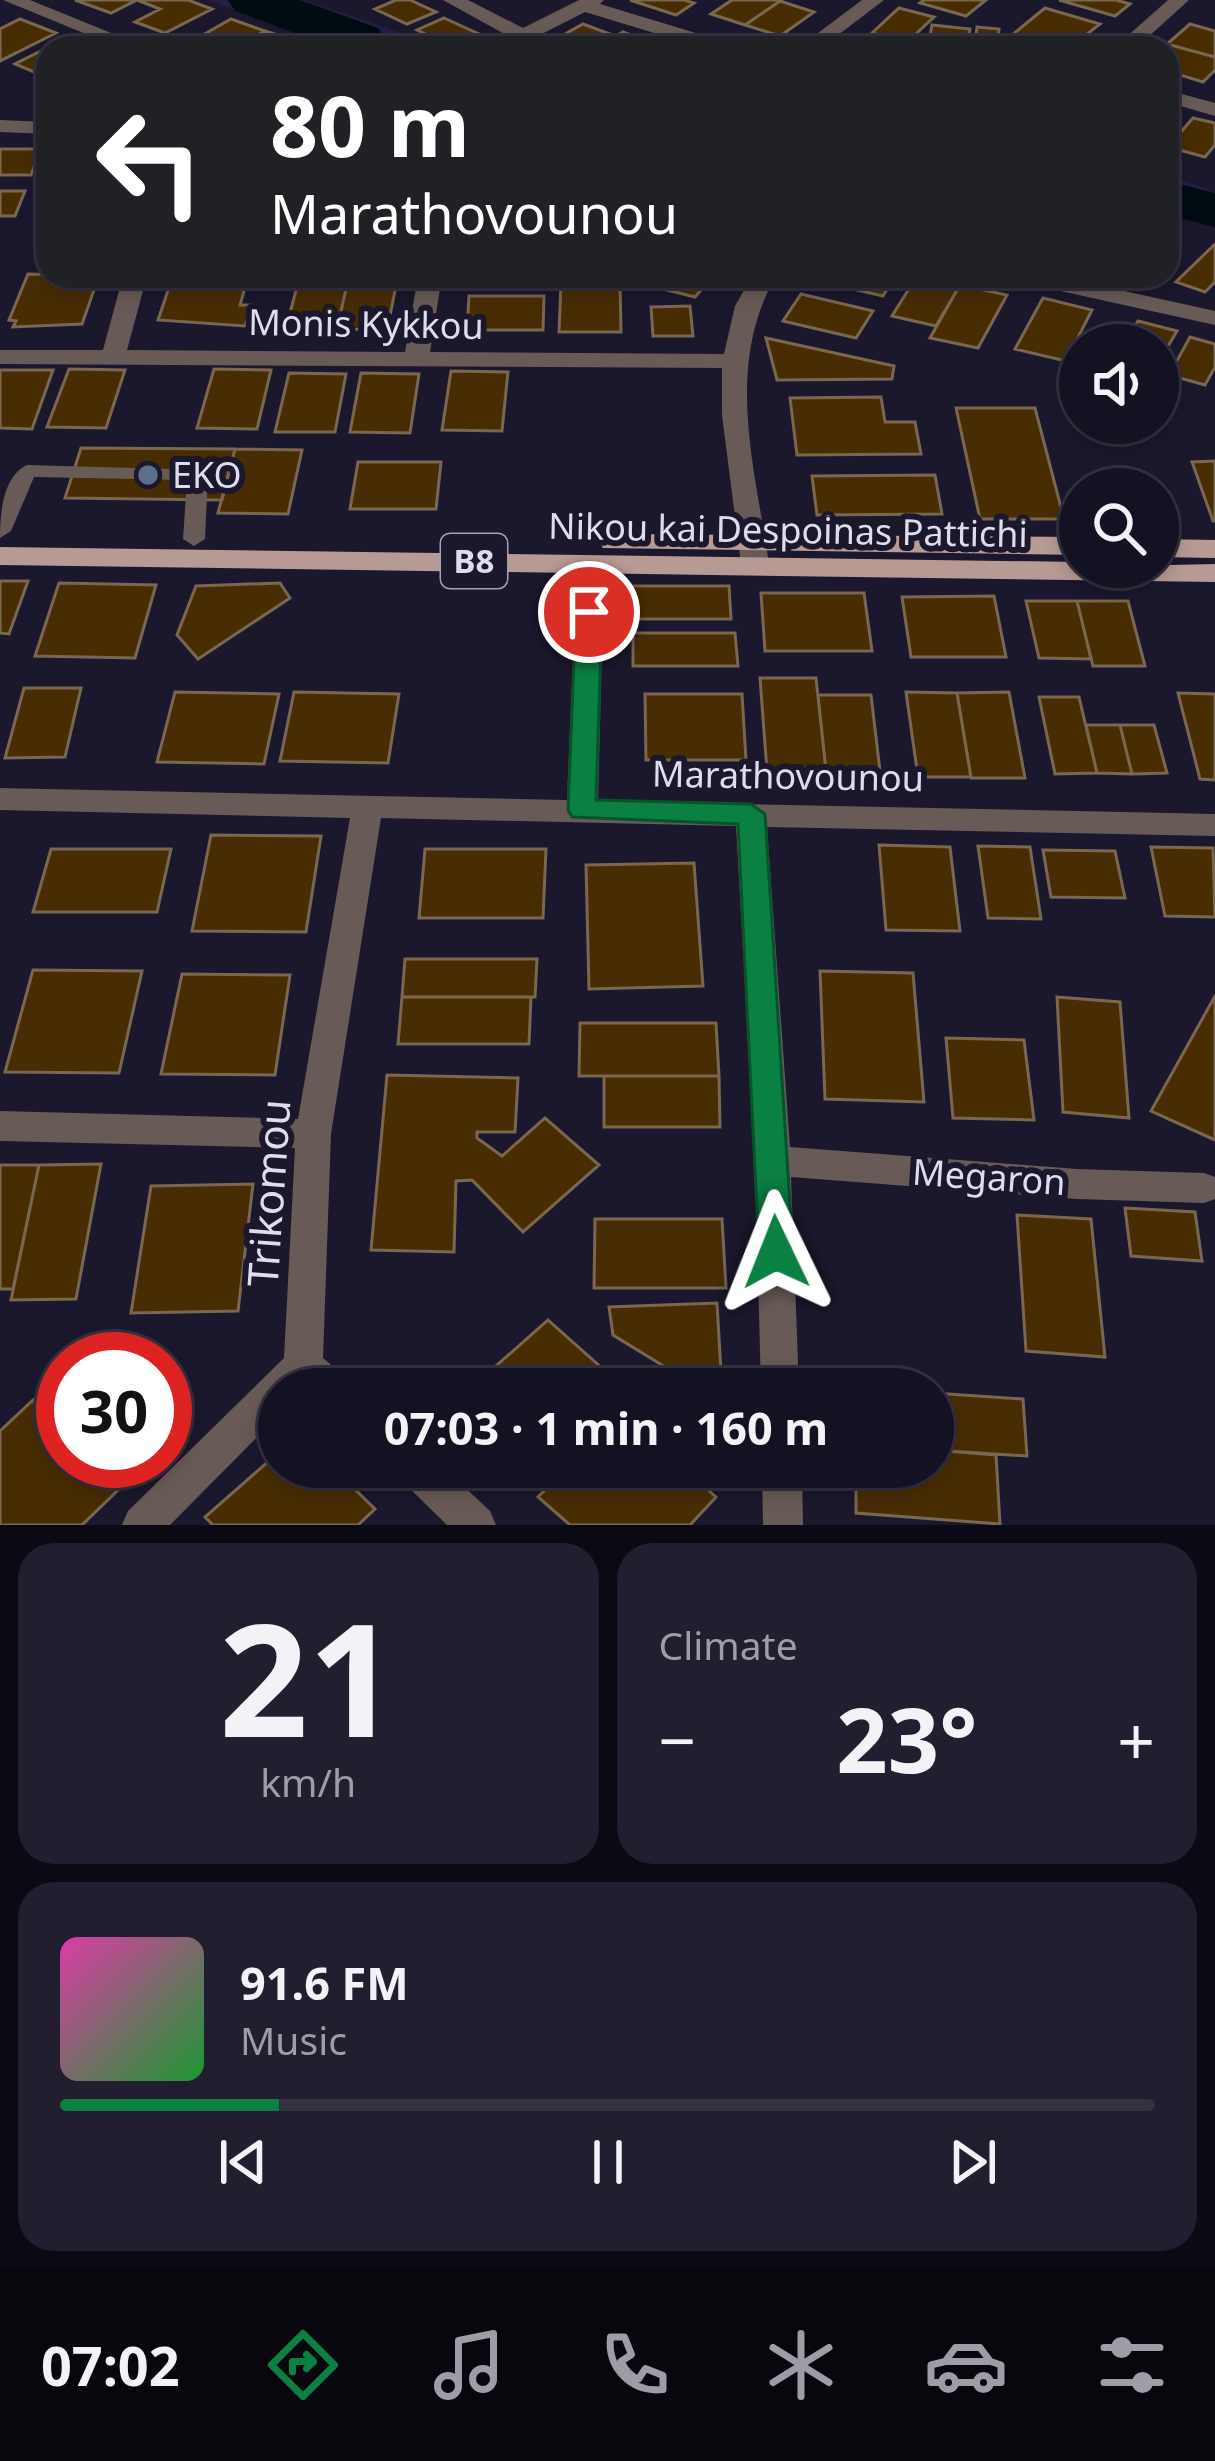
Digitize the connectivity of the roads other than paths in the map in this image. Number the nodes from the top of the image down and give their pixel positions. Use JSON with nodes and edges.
{"nodes":[{"id":1,"x":13,"y":0,"type":"edge"},
{"id":2,"x":453,"y":0,"type":"edge"},
{"id":3,"x":874,"y":0,"type":"edge"},
{"id":4,"x":1179,"y":0,"type":"edge"},
{"id":5,"x":590,"y":3,"type":"edge"},
{"id":6,"x":107,"y":36,"type":"edge"},
{"id":7,"x":523,"y":36,"type":"joint"},
{"id":8,"x":685,"y":36,"type":"edge"},
{"id":9,"x":824,"y":36,"type":"edge"},
{"id":10,"x":1138,"y":36,"type":"edge"},
{"id":11,"x":1179,"y":100,"type":"edge"},
{"id":12,"x":1215,"y":110,"type":"edge"},
{"id":13,"x":0,"y":126,"type":"edge"},
{"id":14,"x":36,"y":128,"type":"edge"},
{"id":15,"x":132,"y":288,"type":"edge"},
{"id":16,"x":428,"y":288,"type":"edge"},
{"id":17,"x":755,"y":288,"type":"edge"},
{"id":18,"x":1079,"y":288,"type":"edge"},
{"id":19,"x":1215,"y":318,"type":"edge"},
{"id":20,"x":113,"y":356,"type":"junction"},
{"id":21,"x":0,"y":357,"type":"edge"},
{"id":22,"x":416,"y":361,"type":"junction"},
{"id":23,"x":730,"y":361,"type":"junction"},
{"id":24,"x":0,"y":534,"type":"edge"},
{"id":25,"x":194,"y":539,"type":"junction"},
{"id":26,"x":1059,"y":546,"type":"edge"},
{"id":27,"x":1179,"y":548,"type":"edge"},
{"id":28,"x":1215,"y":549,"type":"edge"},
{"id":29,"x":754,"y":553,"type":"junction"},
{"id":30,"x":0,"y":556,"type":"edge"},
{"id":31,"x":1215,"y":573,"type":"edge"},
{"id":32,"x":589,"y":612,"type":"dead end"},
{"id":33,"x":0,"y":799,"type":"edge"},
{"id":34,"x":368,"y":804,"type":"junction"},
{"id":35,"x":582,"y":810,"type":"junction"},
{"id":36,"x":751,"y":814,"type":"junction"},
{"id":37,"x":1215,"y":824,"type":"edge"},
{"id":38,"x":0,"y":1126,"type":"edge"},
{"id":39,"x":314,"y":1134,"type":"junction"},
{"id":40,"x":773,"y":1161,"type":"junction"},
{"id":41,"x":1204,"y":1188,"type":"dead end"},
{"id":42,"x":316,"y":1368,"type":"edge"},
{"id":43,"x":779,"y":1368,"type":"edge"},
{"id":44,"x":258,"y":1426,"type":"edge"},
{"id":45,"x":438,"y":1488,"type":"edge"},
{"id":46,"x":782,"y":1488,"type":"edge"},
{"id":47,"x":142,"y":1525,"type":"edge"},
{"id":48,"x":476,"y":1525,"type":"edge"},
{"id":49,"x":783,"y":1525,"type":"edge"}],
"edges":[{"from":1,"to":6,"type":"street"},
{"from":2,"to":7,"type":"street"},
{"from":3,"to":9,"type":"street"},
{"from":4,"to":10,"type":"street"},
{"from":5,"to":7,"type":"street"},
{"from":5,"to":8,"type":"street"},
{"from":11,"to":12,"type":"street"},
{"from":13,"to":14,"type":"street"},
{"from":15,"to":20,"type":"street"},
{"from":16,"to":22,"type":"street"},
{"from":17,"to":23,"type":"street"},
{"from":18,"to":19,"type":"street"},
{"from":20,"to":21,"type":"street","name":"Monis Kykkou"},
{"from":20,"to":22,"type":"street","name":"Monis Kykkou"},
{"from":22,"to":23,"type":"street","name":"Monis Kykkou"},
{"from":23,"to":29,"type":"street"},
{"from":24,"to":25,"type":"main road","name":"Nikou kai Despoinas Pattichi"},
{"from":24,"to":25,"type":"lane"},
{"from":25,"to":29,"type":"main road","name":"Nikou kai Despoinas Pattichi"},
{"from":26,"to":29,"type":"main road","name":"Nikou kai Despoinas Pattichi"},
{"from":27,"to":28,"type":"main road"},
{"from":29,"to":30,"type":"main road","name":"Nikou kai Despoinas Pattichi","number":"B8"},
{"from":29,"to":31,"type":"main road","name":"Nikou kai Despoinas Pattichi","number":"B8"},
{"from":32,"to":35,"type":"street"},
{"from":33,"to":34,"type":"street","name":"Marathovounou"},
{"from":34,"to":35,"type":"street","name":"Marathovounou"},
{"from":34,"to":39,"type":"street","name":"Trikomou"},
{"from":35,"to":36,"type":"street","name":"Marathovounou"},
{"from":36,"to":37,"type":"street","name":"Marathovounou"},
{"from":36,"to":40,"type":"street"},
{"from":38,"to":39,"type":"street"},
{"from":39,"to":42,"type":"street","name":"Trikomou"},
{"from":40,"to":41,"type":"street","name":"Megaron"},
{"from":40,"to":43,"type":"street"},
{"from":44,"to":47,"type":"street","name":"Trikomou"},
{"from":45,"to":48,"type":"street"},
{"from":46,"to":49,"type":"street"}]}
